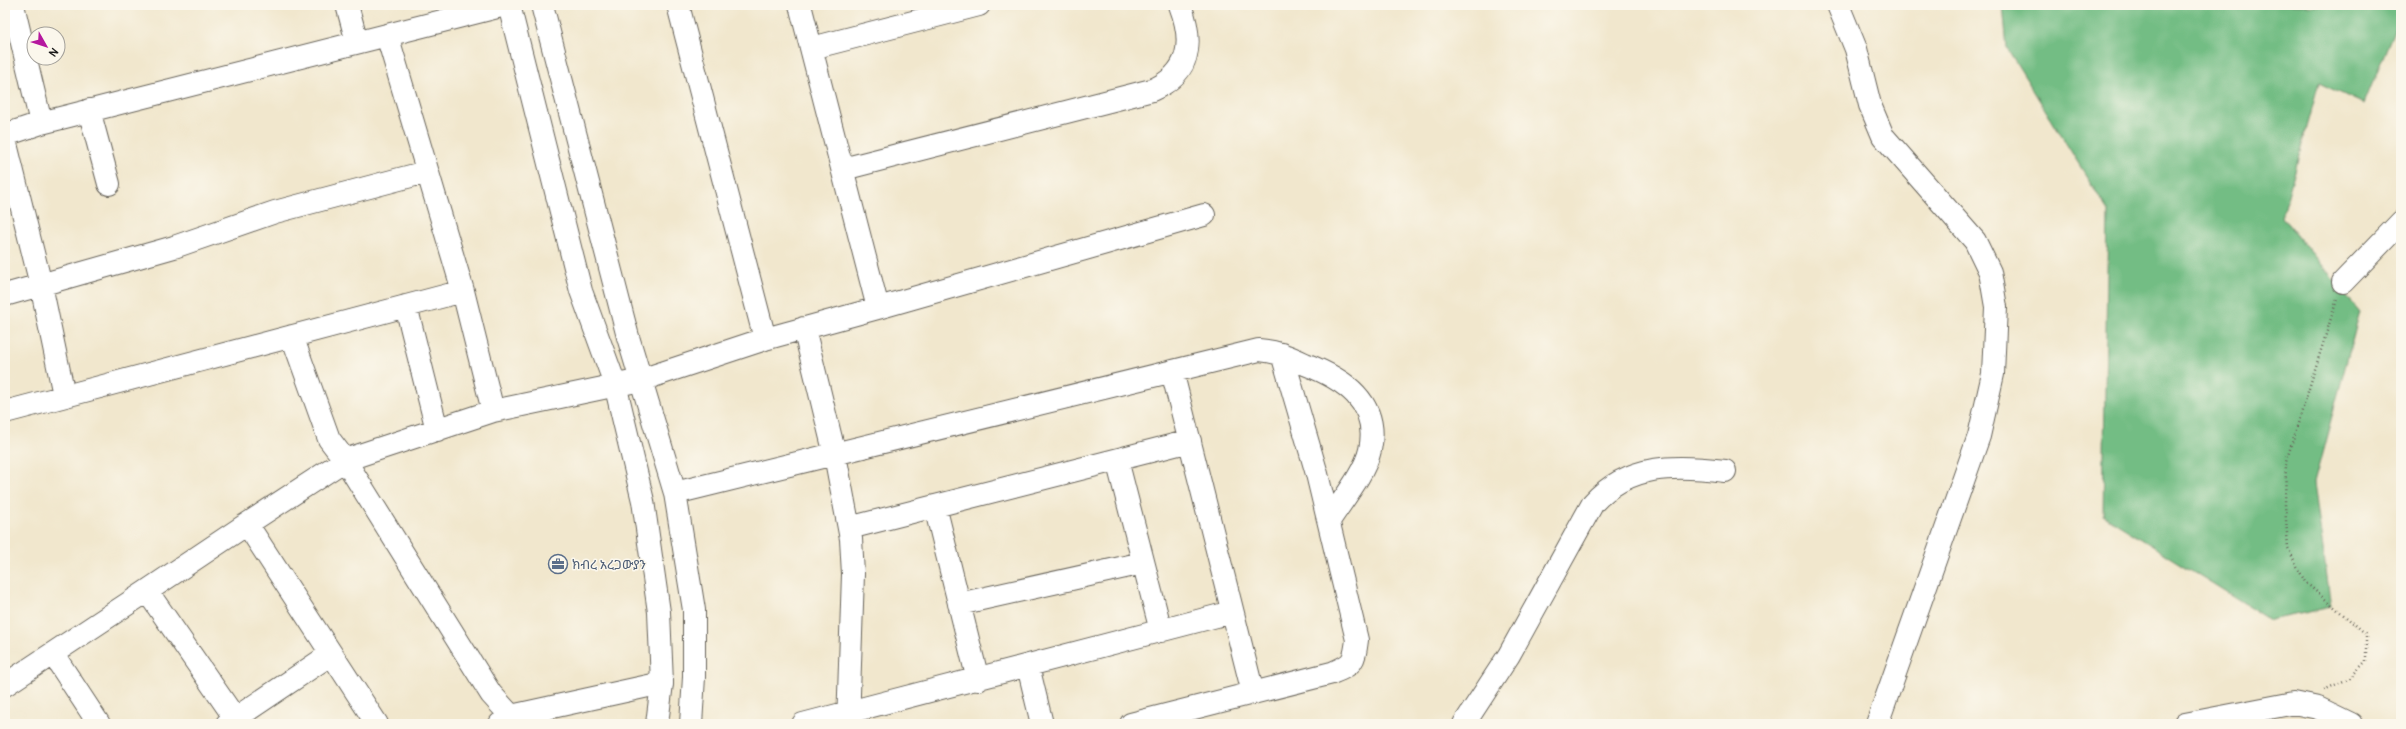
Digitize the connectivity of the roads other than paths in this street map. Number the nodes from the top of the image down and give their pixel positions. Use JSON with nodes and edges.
{"nodes":[{"id":1,"x":13,"y":5,"type":"edge"},
{"id":2,"x":347,"y":5,"type":"edge"},
{"id":3,"x":505,"y":5,"type":"edge"},
{"id":4,"x":508,"y":5,"type":"edge"},
{"id":5,"x":543,"y":5,"type":"edge"},
{"id":6,"x":678,"y":5,"type":"edge"},
{"id":7,"x":800,"y":5,"type":"edge"},
{"id":8,"x":980,"y":5,"type":"edge"},
{"id":9,"x":1180,"y":5,"type":"edge"},
{"id":10,"x":1838,"y":5,"type":"edge"},
{"id":11,"x":387,"y":36,"type":"junction"},
{"id":12,"x":357,"y":42,"type":"junction"},
{"id":13,"x":812,"y":48,"type":"junction"},
{"id":14,"x":89,"y":110,"type":"junction"},
{"id":15,"x":41,"y":123,"type":"junction"},
{"id":16,"x":5,"y":134,"type":"edge"},
{"id":17,"x":5,"y":140,"type":"edge"},
{"id":18,"x":843,"y":169,"type":"junction"},
{"id":19,"x":426,"y":172,"type":"junction"},
{"id":20,"x":109,"y":184,"type":"dead end"},
{"id":21,"x":1204,"y":215,"type":"dead end"},
{"id":22,"x":2401,"y":222,"type":"edge"},
{"id":23,"x":2343,"y":282,"type":"road end"},
{"id":24,"x":40,"y":285,"type":"junction"},
{"id":25,"x":463,"y":291,"type":"junction"},
{"id":26,"x":5,"y":295,"type":"edge"},
{"id":27,"x":406,"y":306,"type":"junction"},
{"id":28,"x":878,"y":308,"type":"junction"},
{"id":29,"x":804,"y":328,"type":"junction"},
{"id":30,"x":292,"y":336,"type":"junction"},
{"id":31,"x":765,"y":339,"type":"junction"},
{"id":32,"x":1282,"y":354,"type":"junction"},
{"id":33,"x":1172,"y":371,"type":"junction"},
{"id":34,"x":641,"y":380,"type":"junction"},
{"id":35,"x":615,"y":384,"type":"junction"},
{"id":36,"x":64,"y":395,"type":"junction"},
{"id":37,"x":493,"y":411,"type":"junction"},
{"id":38,"x":5,"y":412,"type":"edge"},
{"id":39,"x":437,"y":430,"type":"junction"},
{"id":40,"x":1190,"y":441,"type":"junction"},
{"id":41,"x":835,"y":455,"type":"junction"},
{"id":42,"x":345,"y":460,"type":"junction"},
{"id":43,"x":1116,"y":460,"type":"junction"},
{"id":44,"x":1725,"y":471,"type":"dead end"},
{"id":45,"x":675,"y":493,"type":"junction"},
{"id":46,"x":935,"y":506,"type":"junction"},
{"id":47,"x":1329,"y":521,"type":"junction"},
{"id":48,"x":247,"y":524,"type":"junction"},
{"id":49,"x":849,"y":528,"type":"junction"},
{"id":50,"x":1143,"y":563,"type":"junction"},
{"id":51,"x":147,"y":591,"type":"junction"},
{"id":52,"x":959,"y":604,"type":"junction"},
{"id":53,"x":1232,"y":612,"type":"junction"},
{"id":54,"x":1161,"y":631,"type":"junction"},
{"id":55,"x":53,"y":654,"type":"junction"},
{"id":56,"x":331,"y":654,"type":"junction"},
{"id":57,"x":1028,"y":666,"type":"junction"},
{"id":58,"x":978,"y":680,"type":"junction"},
{"id":59,"x":662,"y":683,"type":"junction"},
{"id":60,"x":5,"y":685,"type":"edge"},
{"id":61,"x":1253,"y":693,"type":"junction"},
{"id":62,"x":848,"y":718,"type":"edge"},
{"id":63,"x":506,"y":720,"type":"edge"},
{"id":64,"x":1156,"y":721,"type":"edge"},
{"id":65,"x":234,"y":722,"type":"edge"},
{"id":66,"x":99,"y":724,"type":"edge"},
{"id":67,"x":377,"y":724,"type":"edge"},
{"id":68,"x":657,"y":724,"type":"edge"},
{"id":69,"x":691,"y":724,"type":"edge"},
{"id":70,"x":803,"y":724,"type":"edge"},
{"id":71,"x":1042,"y":724,"type":"edge"},
{"id":72,"x":1131,"y":724,"type":"edge"},
{"id":73,"x":1464,"y":724,"type":"edge"},
{"id":74,"x":1877,"y":724,"type":"edge"},
{"id":75,"x":2185,"y":724,"type":"edge"},
{"id":76,"x":2351,"y":724,"type":"edge"}],
"edges":[{"from":1,"to":15,"type":"street"},
{"from":2,"to":12,"type":"street"},
{"from":3,"to":11,"type":"street"},
{"from":4,"to":35,"type":"street"},
{"from":5,"to":34,"type":"street"},
{"from":6,"to":31,"type":"street"},
{"from":7,"to":13,"type":"street"},
{"from":8,"to":13,"type":"street"},
{"from":9,"to":18,"type":"street"},
{"from":10,"to":74,"type":"street"},
{"from":11,"to":12,"type":"street"},
{"from":11,"to":19,"type":"street"},
{"from":12,"to":14,"type":"street"},
{"from":13,"to":18,"type":"street"},
{"from":14,"to":15,"type":"street"},
{"from":14,"to":20,"type":"street"},
{"from":15,"to":16,"type":"street"},
{"from":17,"to":24,"type":"street"},
{"from":18,"to":28,"type":"street"},
{"from":19,"to":24,"type":"street"},
{"from":19,"to":25,"type":"street"},
{"from":21,"to":28,"type":"street"},
{"from":22,"to":23,"type":"street"},
{"from":24,"to":26,"type":"street"},
{"from":24,"to":36,"type":"street"},
{"from":25,"to":27,"type":"street"},
{"from":25,"to":37,"type":"street"},
{"from":27,"to":30,"type":"street"},
{"from":27,"to":39,"type":"street"},
{"from":28,"to":29,"type":"street"},
{"from":29,"to":31,"type":"street"},
{"from":29,"to":41,"type":"street"},
{"from":30,"to":36,"type":"street"},
{"from":30,"to":42,"type":"street"},
{"from":31,"to":34,"type":"street"},
{"from":32,"to":33,"type":"street"},
{"from":32,"to":47,"type":"street"},
{"from":32,"to":47,"type":"street"},
{"from":33,"to":40,"type":"street"},
{"from":33,"to":41,"type":"street"},
{"from":34,"to":35,"type":"street"},
{"from":34,"to":45,"type":"street"},
{"from":35,"to":37,"type":"street"},
{"from":35,"to":59,"type":"street"},
{"from":36,"to":38,"type":"street"},
{"from":37,"to":39,"type":"street"},
{"from":39,"to":42,"type":"street"},
{"from":40,"to":43,"type":"street"},
{"from":40,"to":53,"type":"street"},
{"from":41,"to":45,"type":"street"},
{"from":41,"to":49,"type":"street"},
{"from":42,"to":48,"type":"street"},
{"from":42,"to":63,"type":"street"},
{"from":43,"to":46,"type":"street"},
{"from":43,"to":50,"type":"street"},
{"from":44,"to":73,"type":"street"},
{"from":45,"to":69,"type":"street"},
{"from":46,"to":49,"type":"street"},
{"from":46,"to":52,"type":"street"},
{"from":47,"to":61,"type":"street"},
{"from":48,"to":51,"type":"street"},
{"from":48,"to":56,"type":"street"},
{"from":49,"to":62,"type":"street"},
{"from":50,"to":52,"type":"street"},
{"from":50,"to":54,"type":"street"},
{"from":51,"to":55,"type":"street"},
{"from":51,"to":65,"type":"street"},
{"from":52,"to":58,"type":"street"},
{"from":53,"to":54,"type":"street"},
{"from":53,"to":61,"type":"street"},
{"from":54,"to":57,"type":"street"},
{"from":55,"to":60,"type":"street"},
{"from":55,"to":66,"type":"street"},
{"from":56,"to":65,"type":"street"},
{"from":56,"to":67,"type":"street"},
{"from":57,"to":58,"type":"street"},
{"from":57,"to":71,"type":"street"},
{"from":58,"to":62,"type":"street"},
{"from":59,"to":63,"type":"street"},
{"from":59,"to":68,"type":"street"},
{"from":61,"to":64,"type":"street"},
{"from":62,"to":70,"type":"street"},
{"from":64,"to":72,"type":"street"},
{"from":75,"to":76,"type":"street"}]}
